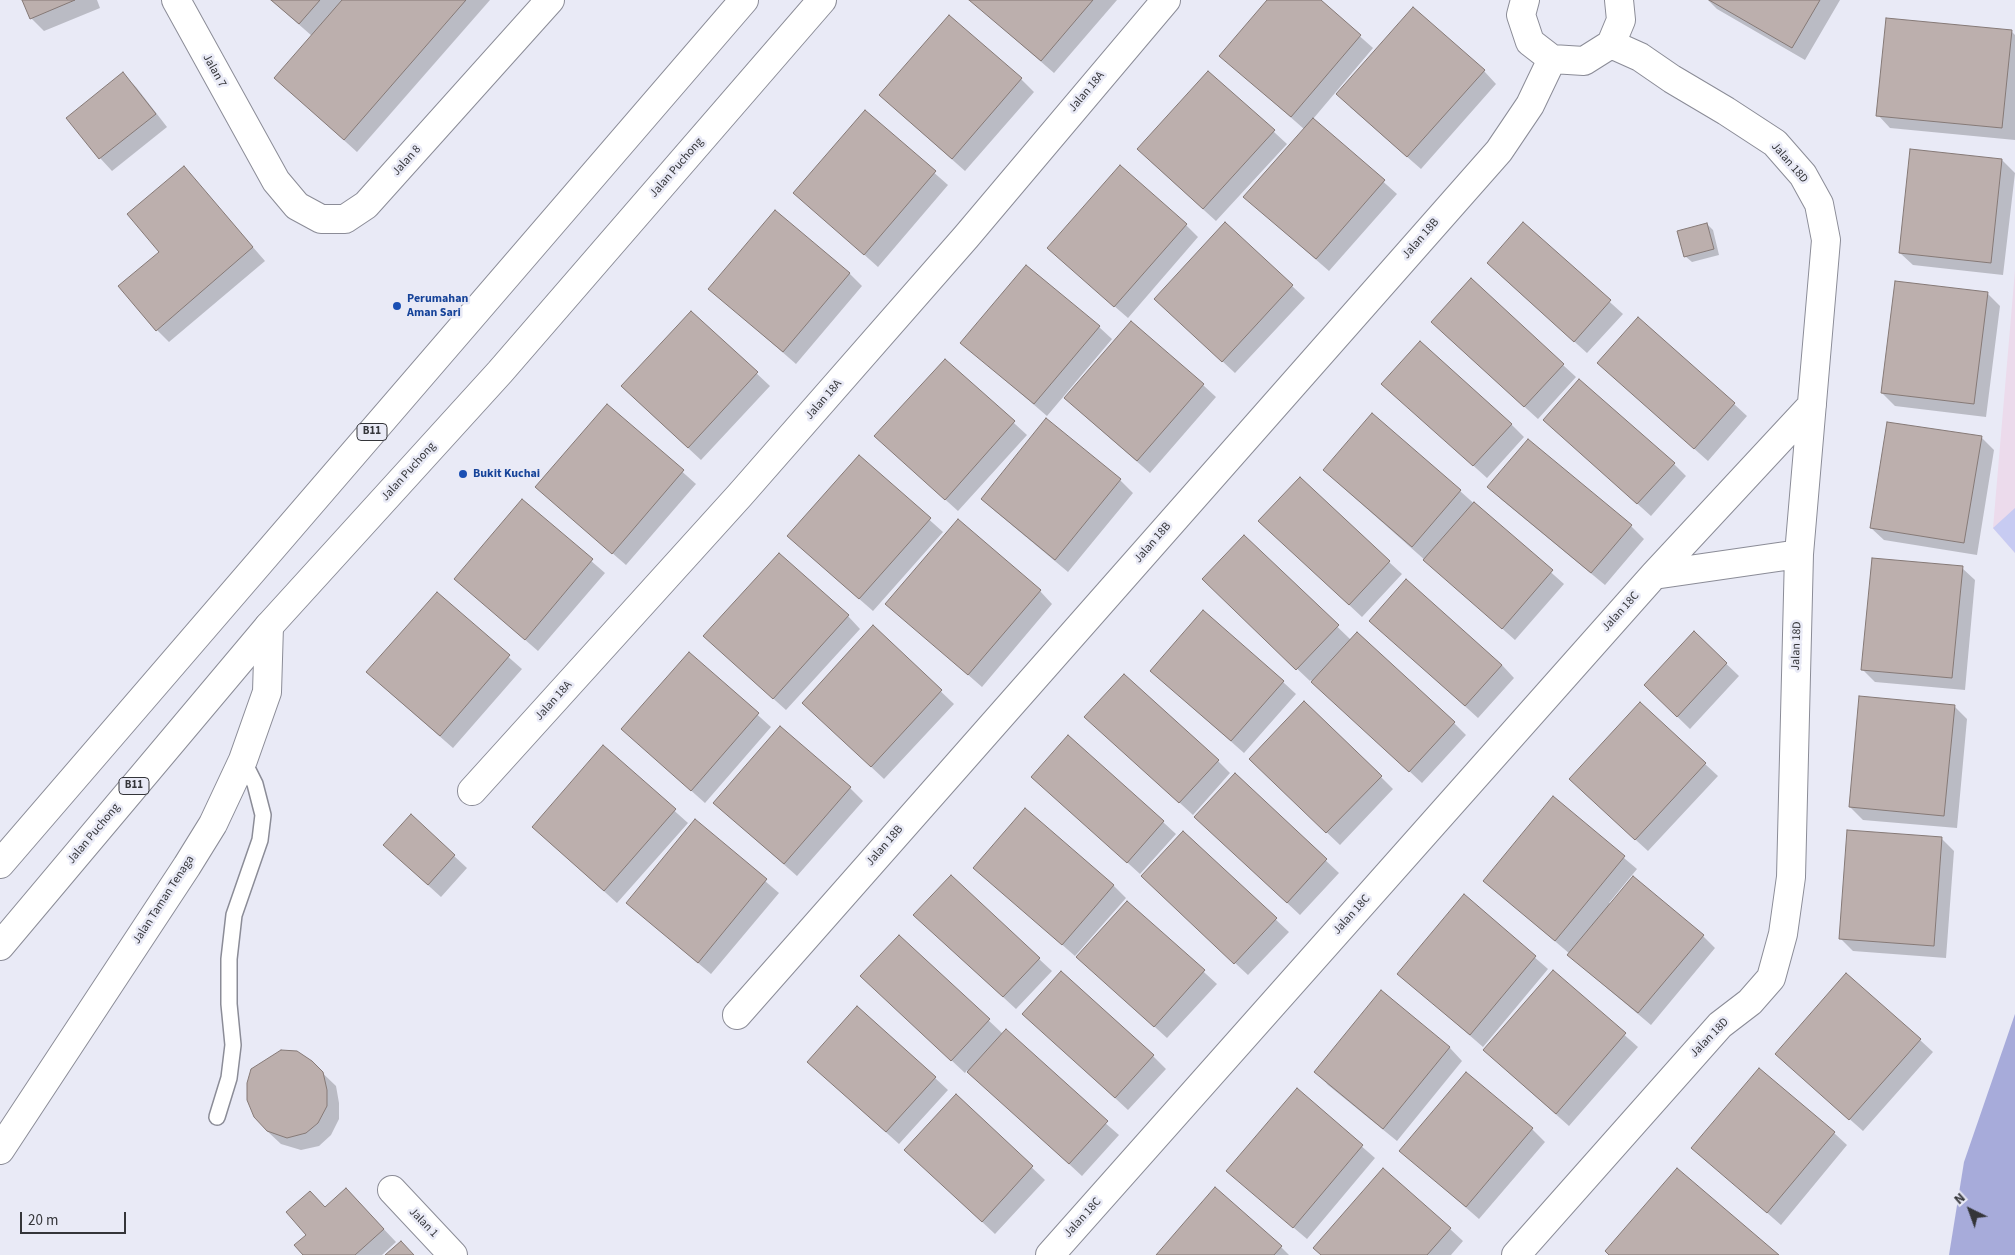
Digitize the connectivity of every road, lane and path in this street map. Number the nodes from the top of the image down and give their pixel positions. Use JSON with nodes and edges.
{"nodes":[{"id":1,"x":176,"y":0,"type":"edge"},
{"id":2,"x":550,"y":0,"type":"edge"},
{"id":3,"x":744,"y":0,"type":"edge"},
{"id":4,"x":822,"y":0,"type":"edge"},
{"id":5,"x":1166,"y":0,"type":"edge"},
{"id":6,"x":1525,"y":0,"type":"edge"},
{"id":7,"x":1619,"y":0,"type":"edge"},
{"id":8,"x":1611,"y":44,"type":"junction"},
{"id":9,"x":1552,"y":59,"type":"junction"},
{"id":10,"x":254,"y":142,"type":"joint"},
{"id":11,"x":1812,"y":405,"type":"junction"},
{"id":12,"x":1799,"y":554,"type":"junction"},
{"id":13,"x":1654,"y":575,"type":"junction"},
{"id":14,"x":269,"y":626,"type":"junction"},
{"id":15,"x":243,"y":760,"type":"junction"},
{"id":16,"x":472,"y":791,"type":"dead end"},
{"id":17,"x":0,"y":864,"type":"edge"},
{"id":18,"x":0,"y":946,"type":"edge"},
{"id":19,"x":737,"y":1015,"type":"dead end"},
{"id":20,"x":217,"y":1117,"type":"dead end"},
{"id":21,"x":0,"y":1150,"type":"edge"},
{"id":22,"x":392,"y":1190,"type":"dead end"},
{"id":23,"x":453,"y":1255,"type":"edge"},
{"id":24,"x":1050,"y":1255,"type":"edge"},
{"id":25,"x":1516,"y":1255,"type":"edge"}],
"edges":[{"from":1,"to":10,"type":"street","name":"Jalan 7"},
{"from":2,"to":10,"type":"street","name":"Jalan 8"},
{"from":3,"to":17,"type":"street","number":"B11"},
{"from":4,"to":14,"type":"street","name":"Jalan Puchong","number":"B11"},
{"from":5,"to":16,"type":"street","name":"Jalan 18A"},
{"from":6,"to":9,"type":"street"},
{"from":7,"to":8,"type":"street"},
{"from":8,"to":9,"type":"street"},
{"from":8,"to":11,"type":"street","name":"Jalan 18D"},
{"from":9,"to":19,"type":"street","name":"Jalan 18B"},
{"from":11,"to":12,"type":"street","name":"Jalan 18D"},
{"from":11,"to":13,"type":"street","name":"Jalan 18C"},
{"from":12,"to":13,"type":"street"},
{"from":12,"to":25,"type":"street","name":"Jalan 18D"},
{"from":13,"to":24,"type":"street","name":"Jalan 18C"},
{"from":14,"to":15,"type":"street","name":"Jalan Taman Tenaga"},
{"from":14,"to":18,"type":"street","name":"Jalan Puchong","number":"B11"},
{"from":15,"to":20,"type":"lane"},
{"from":15,"to":21,"type":"street","name":"Jalan Taman Tenaga"},
{"from":22,"to":23,"type":"street","name":"Jalan 1"}]}
